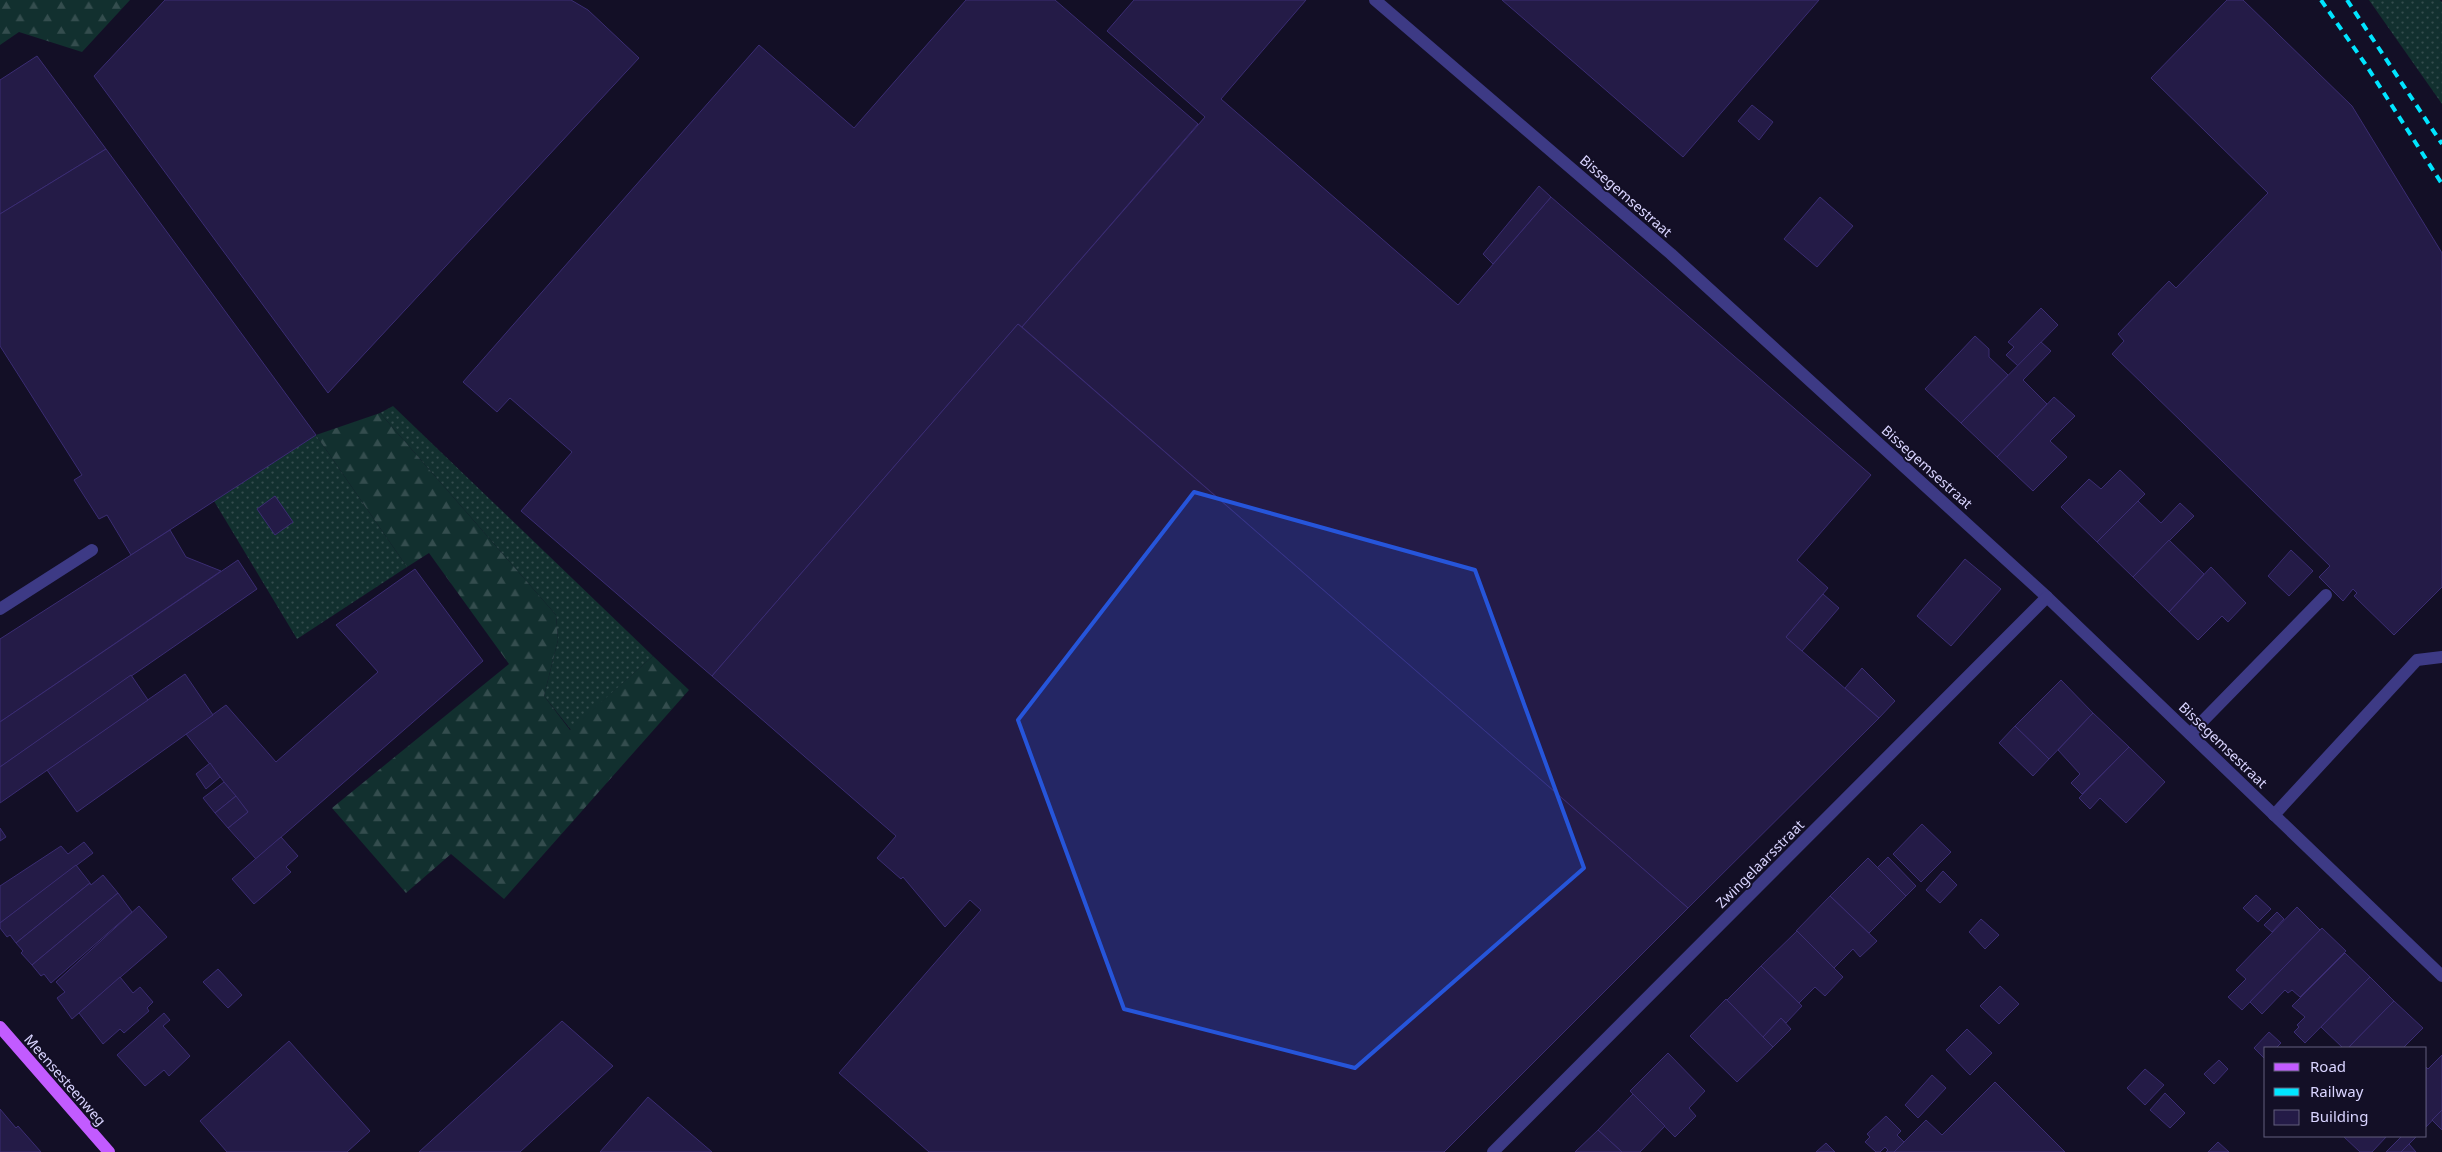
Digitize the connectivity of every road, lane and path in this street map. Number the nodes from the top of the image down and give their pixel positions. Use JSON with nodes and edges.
{"nodes":[{"id":1,"x":1375,"y":0,"type":"edge"},
{"id":2,"x":92,"y":550,"type":"dead end"},
{"id":3,"x":2326,"y":595,"type":"dead end"},
{"id":4,"x":2047,"y":597,"type":"junction"},
{"id":5,"x":0,"y":609,"type":"edge"},
{"id":6,"x":2442,"y":657,"type":"edge"},
{"id":7,"x":2190,"y":734,"type":"junction"},
{"id":8,"x":2274,"y":814,"type":"junction"},
{"id":9,"x":2442,"y":976,"type":"edge"},
{"id":10,"x":0,"y":1027,"type":"edge"},
{"id":11,"x":109,"y":1152,"type":"edge"},
{"id":12,"x":1494,"y":1152,"type":"edge"}],
"edges":[{"from":1,"to":4,"type":"street","name":"Bissegemsestraat"},
{"from":2,"to":5,"type":"street"},
{"from":3,"to":7,"type":"street"},
{"from":4,"to":7,"type":"street","name":"Bissegemsestraat"},
{"from":4,"to":12,"type":"street","name":"Zwingelaarsstraat"},
{"from":6,"to":8,"type":"street"},
{"from":7,"to":8,"type":"street","name":"Bissegemsestraat"},
{"from":8,"to":9,"type":"street","name":"Bissegemsestraat"},
{"from":10,"to":11,"type":"main road","name":"Meensesteenweg"}]}
